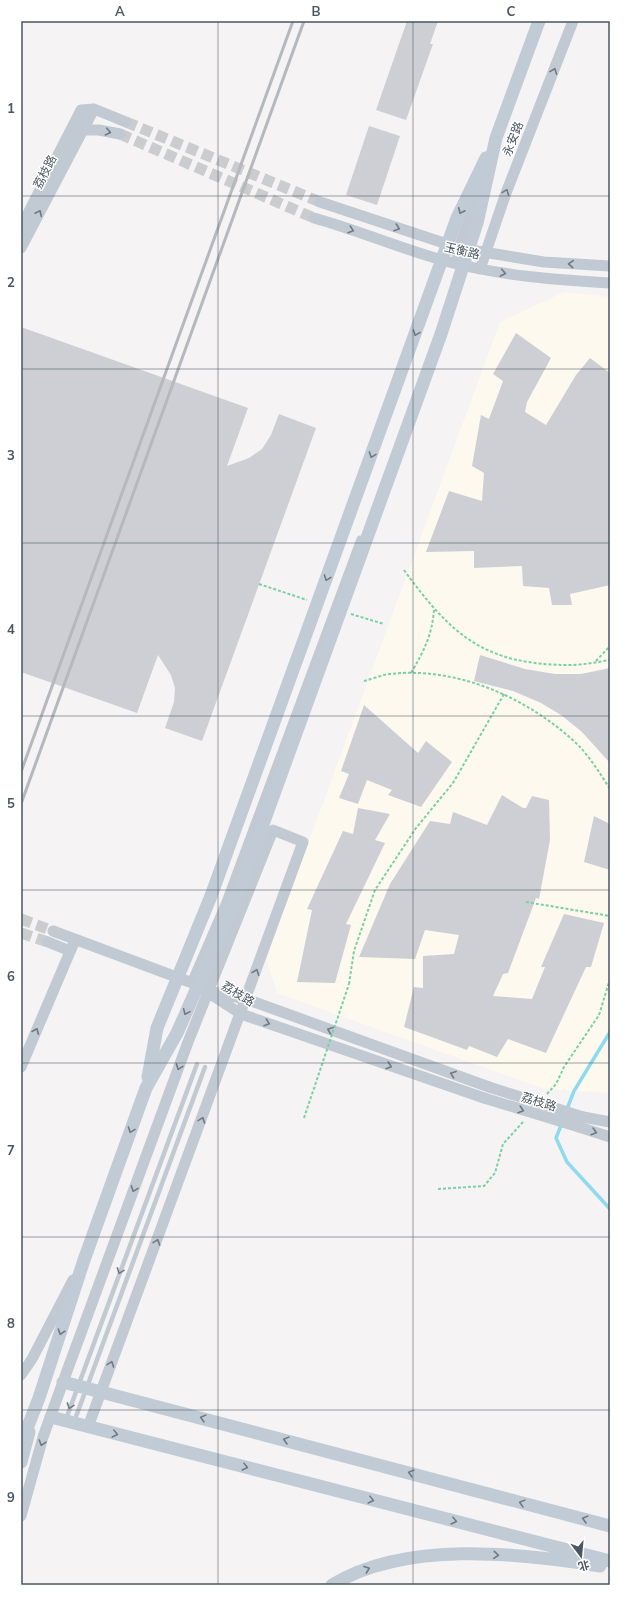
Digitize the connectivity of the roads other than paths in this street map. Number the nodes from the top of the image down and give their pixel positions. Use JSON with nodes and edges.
{"nodes":[{"id":1,"x":539,"y":21,"type":"edge"},
{"id":2,"x":545,"y":21,"type":"edge"},
{"id":3,"x":573,"y":21,"type":"edge"},
{"id":4,"x":94,"y":109,"type":"junction"},
{"id":5,"x":126,"y":122,"type":"tunnel mouth"},
{"id":6,"x":82,"y":129,"type":"junction"},
{"id":7,"x":69,"y":131,"type":"junction"},
{"id":8,"x":120,"y":134,"type":"tunnel mouth"},
{"id":9,"x":496,"y":138,"type":"junction"},
{"id":10,"x":320,"y":202,"type":"tunnel mouth"},
{"id":11,"x":314,"y":218,"type":"tunnel mouth"},
{"id":12,"x":21,"y":227,"type":"edge"},
{"id":13,"x":21,"y":248,"type":"edge"},
{"id":14,"x":459,"y":248,"type":"junction"},
{"id":15,"x":485,"y":254,"type":"junction"},
{"id":16,"x":457,"y":264,"type":"junction"},
{"id":17,"x":610,"y":266,"type":"edge"},
{"id":18,"x":480,"y":268,"type":"junction"},
{"id":19,"x":610,"y":283,"type":"edge"},
{"id":20,"x":53,"y":931,"type":"tunnel mouth"},
{"id":21,"x":75,"y":940,"type":"junction"},
{"id":22,"x":48,"y":942,"type":"tunnel mouth"},
{"id":23,"x":70,"y":951,"type":"junction"},
{"id":24,"x":190,"y":983,"type":"junction"},
{"id":25,"x":208,"y":992,"type":"junction"},
{"id":26,"x":246,"y":999,"type":"junction"},
{"id":27,"x":241,"y":1014,"type":"junction"},
{"id":28,"x":197,"y":1064,"type":"dead end"},
{"id":29,"x":21,"y":1067,"type":"edge"},
{"id":30,"x":205,"y":1067,"type":"dead end"},
{"id":31,"x":146,"y":1088,"type":"junction"},
{"id":32,"x":581,"y":1122,"type":"junction"},
{"id":33,"x":610,"y":1122,"type":"edge"},
{"id":34,"x":610,"y":1137,"type":"edge"},
{"id":35,"x":84,"y":1260,"type":"junction"},
{"id":36,"x":21,"y":1375,"type":"edge"},
{"id":37,"x":64,"y":1382,"type":"junction"},
{"id":38,"x":82,"y":1386,"type":"junction"},
{"id":39,"x":101,"y":1392,"type":"junction"},
{"id":40,"x":39,"y":1398,"type":"junction"},
{"id":41,"x":51,"y":1417,"type":"junction"},
{"id":42,"x":69,"y":1422,"type":"junction"},
{"id":43,"x":88,"y":1427,"type":"junction"},
{"id":44,"x":21,"y":1444,"type":"edge"},
{"id":45,"x":21,"y":1462,"type":"edge"},
{"id":46,"x":21,"y":1516,"type":"edge"},
{"id":47,"x":610,"y":1526,"type":"edge"},
{"id":48,"x":610,"y":1561,"type":"edge"},
{"id":49,"x":610,"y":1568,"type":"edge"},
{"id":50,"x":332,"y":1585,"type":"edge"}],
"edges":[{"from":1,"to":9,"type":"main road","bridge":true},
{"from":2,"to":14,"type":"street","name":"永安路"},
{"from":15,"to":3,"type":"street","name":"永安路","one_way":true},
{"from":4,"to":5,"type":"street"},
{"from":4,"to":6,"type":"street","name":"荔枝路"},
{"from":4,"to":7,"type":"street","name":"荔枝路"},
{"from":6,"to":7,"type":"street"},
{"from":6,"to":8,"type":"street","one_way":true},
{"from":13,"to":6,"type":"street","name":"荔枝路","one_way":true},
{"from":7,"to":12,"type":"street","name":"荔枝路"},
{"from":9,"to":31,"type":"main road","one_way":true,"bridge":true},
{"from":9,"to":31,"type":"main road","one_way":true,"bridge":true},
{"from":10,"to":14,"type":"street","name":"玉衡路","one_way":true},
{"from":11,"to":16,"type":"street","name":"玉衡路","one_way":true},
{"from":14,"to":15,"type":"street","name":"玉衡路"},
{"from":14,"to":16,"type":"street","name":"永安路"},
{"from":17,"to":15,"type":"street","name":"玉衡路","one_way":true},
{"from":15,"to":18,"type":"street","name":"永安路"},
{"from":16,"to":18,"type":"street","name":"玉衡路"},
{"from":16,"to":24,"type":"street"},
{"from":18,"to":19,"type":"street","name":"玉衡路","one_way":true},
{"from":20,"to":21,"type":"street"},
{"from":21,"to":23,"type":"street"},
{"from":21,"to":24,"type":"street"},
{"from":22,"to":23,"type":"street"},
{"from":29,"to":23,"type":"street","one_way":true},
{"from":24,"to":25,"type":"street"},
{"from":25,"to":26,"type":"street","name":"荔枝路"},
{"from":26,"to":25,"type":"street","one_way":true},
{"from":25,"to":27,"type":"street","name":"荔枝路"},
{"from":25,"to":37,"type":"street","one_way":true},
{"from":26,"to":27,"type":"street"},
{"from":32,"to":26,"type":"street","name":"荔枝路","one_way":true,"bridge":true},
{"from":27,"to":32,"type":"street","name":"荔枝路","one_way":true,"bridge":true},
{"from":39,"to":27,"type":"street","one_way":true},
{"from":28,"to":38,"type":"lane","one_way":true},
{"from":30,"to":38,"type":"lane"},
{"from":31,"to":35,"type":"main road","one_way":true,"bridge":true},
{"from":32,"to":33,"type":"street","name":"荔枝路"},
{"from":32,"to":34,"type":"street","name":"荔枝路","one_way":true},
{"from":35,"to":36,"type":"street","bridge":true},
{"from":35,"to":40,"type":"main road","one_way":true,"bridge":true},
{"from":37,"to":38,"type":"main road"},
{"from":37,"to":41,"type":"street"},
{"from":38,"to":39,"type":"main road"},
{"from":38,"to":42,"type":"lane"},
{"from":38,"to":42,"type":"lane","one_way":true},
{"from":39,"to":43,"type":"street"},
{"from":47,"to":39,"type":"main road","one_way":true},
{"from":40,"to":44,"type":"main road","bridge":true},
{"from":40,"to":45,"type":"main road","bridge":true},
{"from":41,"to":42,"type":"main road"},
{"from":41,"to":46,"type":"street","one_way":true},
{"from":42,"to":43,"type":"main road"},
{"from":43,"to":48,"type":"main road","one_way":true},
{"from":50,"to":49,"type":"main road","one_way":true}]}
